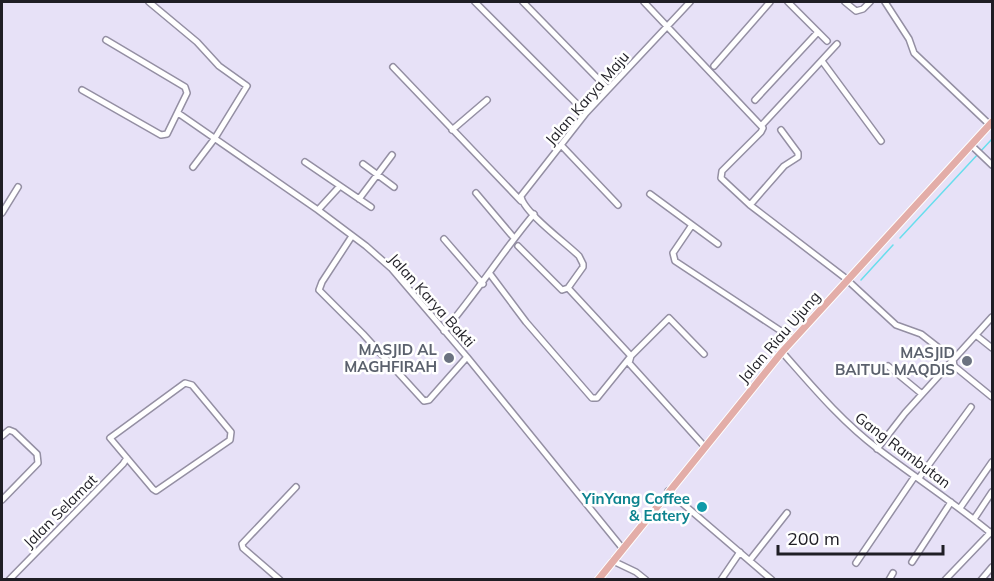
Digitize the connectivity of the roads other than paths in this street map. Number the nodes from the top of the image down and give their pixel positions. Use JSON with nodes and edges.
{"nodes":[{"id":1,"x":149,"y":2,"type":"edge"},
{"id":2,"x":475,"y":2,"type":"edge"},
{"id":3,"x":523,"y":2,"type":"edge"},
{"id":4,"x":644,"y":2,"type":"edge"},
{"id":5,"x":690,"y":2,"type":"edge"},
{"id":6,"x":770,"y":2,"type":"edge"},
{"id":7,"x":788,"y":2,"type":"edge"},
{"id":8,"x":845,"y":2,"type":"edge"},
{"id":9,"x":870,"y":2,"type":"edge"},
{"id":10,"x":885,"y":2,"type":"edge"},
{"id":11,"x":667,"y":27,"type":"junction"},
{"id":12,"x":818,"y":32,"type":"junction"},
{"id":13,"x":106,"y":40,"type":"dead end"},
{"id":14,"x":827,"y":42,"type":"dead end"},
{"id":15,"x":837,"y":44,"type":"dead end"},
{"id":16,"x":822,"y":61,"type":"junction"},
{"id":17,"x":714,"y":66,"type":"dead end"},
{"id":18,"x":393,"y":68,"type":"dead end"},
{"id":19,"x":608,"y":89,"type":"junction"},
{"id":20,"x":82,"y":90,"type":"dead end"},
{"id":21,"x":487,"y":100,"type":"dead end"},
{"id":22,"x":755,"y":100,"type":"dead end"},
{"id":23,"x":178,"y":113,"type":"junction"},
{"id":24,"x":586,"y":113,"type":"junction"},
{"id":25,"x":991,"y":124,"type":"edge"},
{"id":26,"x":761,"y":126,"type":"junction"},
{"id":27,"x":452,"y":129,"type":"junction"},
{"id":28,"x":781,"y":130,"type":"dead end"},
{"id":29,"x":214,"y":138,"type":"junction"},
{"id":30,"x":881,"y":141,"type":"dead end"},
{"id":31,"x":561,"y":145,"type":"junction"},
{"id":32,"x":973,"y":147,"type":"junction"},
{"id":33,"x":392,"y":155,"type":"dead end"},
{"id":34,"x":305,"y":162,"type":"dead end"},
{"id":35,"x":990,"y":163,"type":"edge"},
{"id":36,"x":363,"y":164,"type":"dead end"},
{"id":37,"x":194,"y":167,"type":"dead end"},
{"id":38,"x":377,"y":174,"type":"junction"},
{"id":39,"x":18,"y":186,"type":"dead end"},
{"id":40,"x":340,"y":186,"type":"junction"},
{"id":41,"x":394,"y":187,"type":"dead end"},
{"id":42,"x":476,"y":193,"type":"dead end"},
{"id":43,"x":650,"y":194,"type":"dead end"},
{"id":44,"x":359,"y":199,"type":"junction"},
{"id":45,"x":522,"y":199,"type":"junction"},
{"id":46,"x":618,"y":205,"type":"dead end"},
{"id":47,"x":750,"y":205,"type":"junction"},
{"id":48,"x":371,"y":207,"type":"dead end"},
{"id":49,"x":318,"y":210,"type":"junction"},
{"id":50,"x":2,"y":213,"type":"edge"},
{"id":51,"x":534,"y":214,"type":"junction"},
{"id":52,"x":692,"y":225,"type":"junction"},
{"id":53,"x":352,"y":236,"type":"junction"},
{"id":54,"x":514,"y":238,"type":"junction"},
{"id":55,"x":444,"y":239,"type":"dead end"},
{"id":56,"x":718,"y":244,"type":"dead end"},
{"id":57,"x":518,"y":246,"type":"dead end"},
{"id":58,"x":490,"y":274,"type":"junction"},
{"id":59,"x":847,"y":280,"type":"junction"},
{"id":60,"x":483,"y":284,"type":"junction"},
{"id":61,"x":567,"y":289,"type":"junction"},
{"id":62,"x":993,"y":316,"type":"edge"},
{"id":63,"x":444,"y":331,"type":"junction"},
{"id":64,"x":977,"y":336,"type":"junction"},
{"id":65,"x":793,"y":339,"type":"junction"},
{"id":66,"x":993,"y":348,"type":"edge"},
{"id":67,"x":782,"y":352,"type":"junction"},
{"id":68,"x":704,"y":354,"type":"dead end"},
{"id":69,"x":631,"y":356,"type":"junction"},
{"id":70,"x":467,"y":357,"type":"junction"},
{"id":71,"x":953,"y":359,"type":"junction"},
{"id":72,"x":888,"y":366,"type":"dead end"},
{"id":73,"x":922,"y":394,"type":"junction"},
{"id":74,"x":993,"y":397,"type":"edge"},
{"id":75,"x":971,"y":407,"type":"dead end"},
{"id":76,"x":2,"y":436,"type":"edge"},
{"id":77,"x":705,"y":447,"type":"junction"},
{"id":78,"x":877,"y":449,"type":"junction"},
{"id":79,"x":127,"y":458,"type":"junction"},
{"id":80,"x":993,"y":462,"type":"edge"},
{"id":81,"x":917,"y":477,"type":"junction"},
{"id":82,"x":296,"y":488,"type":"dead end"},
{"id":83,"x":668,"y":491,"type":"junction"},
{"id":84,"x":993,"y":492,"type":"edge"},
{"id":85,"x":2,"y":500,"type":"edge"},
{"id":86,"x":951,"y":502,"type":"junction"},
{"id":87,"x":960,"y":508,"type":"junction"},
{"id":88,"x":787,"y":513,"type":"dead end"},
{"id":89,"x":974,"y":519,"type":"junction"},
{"id":90,"x":992,"y":533,"type":"edge"},
{"id":91,"x":623,"y":549,"type":"junction"},
{"id":92,"x":740,"y":552,"type":"junction"},
{"id":93,"x":613,"y":561,"type":"junction"},
{"id":94,"x":750,"y":561,"type":"junction"},
{"id":95,"x":912,"y":562,"type":"dead end"},
{"id":96,"x":856,"y":563,"type":"dead end"},
{"id":97,"x":993,"y":567,"type":"edge"},
{"id":98,"x":893,"y":573,"type":"dead end"},
{"id":99,"x":9,"y":579,"type":"edge"},
{"id":100,"x":280,"y":579,"type":"edge"},
{"id":101,"x":598,"y":579,"type":"edge"},
{"id":102,"x":646,"y":579,"type":"edge"},
{"id":103,"x":721,"y":579,"type":"edge"},
{"id":104,"x":772,"y":579,"type":"edge"},
{"id":105,"x":889,"y":579,"type":"edge"},
{"id":106,"x":945,"y":579,"type":"edge"},
{"id":107,"x":981,"y":579,"type":"edge"}],
"edges":[{"from":1,"to":29,"type":"street"},
{"from":2,"to":24,"type":"street"},
{"from":3,"to":19,"type":"street"},
{"from":4,"to":11,"type":"street"},
{"from":5,"to":11,"type":"street","name":"Jalan Karya Maju"},
{"from":6,"to":17,"type":"street"},
{"from":7,"to":12,"type":"street"},
{"from":8,"to":9,"type":"street"},
{"from":10,"to":25,"type":"street"},
{"from":11,"to":19,"type":"street","name":"Jalan Karya Maju"},
{"from":11,"to":26,"type":"street"},
{"from":12,"to":14,"type":"street"},
{"from":12,"to":22,"type":"street"},
{"from":13,"to":23,"type":"street"},
{"from":15,"to":16,"type":"street"},
{"from":16,"to":26,"type":"street"},
{"from":16,"to":30,"type":"street"},
{"from":18,"to":27,"type":"street"},
{"from":19,"to":24,"type":"street","name":"Jalan Karya Maju"},
{"from":20,"to":23,"type":"street"},
{"from":21,"to":27,"type":"street"},
{"from":23,"to":29,"type":"street","name":"Jalan Karya Bakti"},
{"from":24,"to":31,"type":"street","name":"Jalan Karya Maju"},
{"from":25,"to":32,"type":"main road","name":"Jalan Riau Ujung"},
{"from":26,"to":47,"type":"street"},
{"from":27,"to":45,"type":"street"},
{"from":28,"to":47,"type":"street"},
{"from":29,"to":37,"type":"street"},
{"from":29,"to":49,"type":"street","name":"Jalan Karya Bakti"},
{"from":31,"to":45,"type":"street","name":"Jalan Karya Maju"},
{"from":31,"to":46,"type":"street"},
{"from":32,"to":35,"type":"street"},
{"from":32,"to":59,"type":"main road","name":"Jalan Riau Ujung"},
{"from":33,"to":38,"type":"street"},
{"from":34,"to":40,"type":"street"},
{"from":36,"to":38,"type":"street"},
{"from":38,"to":41,"type":"street"},
{"from":38,"to":44,"type":"street"},
{"from":39,"to":50,"type":"street"},
{"from":40,"to":44,"type":"street"},
{"from":40,"to":49,"type":"street"},
{"from":42,"to":54,"type":"street"},
{"from":43,"to":52,"type":"street"},
{"from":44,"to":48,"type":"street"},
{"from":45,"to":51,"type":"street"},
{"from":47,"to":59,"type":"street"},
{"from":49,"to":53,"type":"street","name":"Jalan Karya Bakti"},
{"from":51,"to":54,"type":"street"},
{"from":51,"to":61,"type":"street"},
{"from":52,"to":56,"type":"street"},
{"from":52,"to":65,"type":"street"},
{"from":53,"to":63,"type":"street","name":"Jalan Karya Bakti"},
{"from":53,"to":70,"type":"street"},
{"from":54,"to":58,"type":"street"},
{"from":55,"to":60,"type":"street"},
{"from":57,"to":61,"type":"street"},
{"from":58,"to":60,"type":"street"},
{"from":58,"to":69,"type":"street"},
{"from":59,"to":65,"type":"main road","name":"Jalan Riau Ujung"},
{"from":59,"to":71,"type":"street"},
{"from":60,"to":63,"type":"street"},
{"from":61,"to":69,"type":"street"},
{"from":62,"to":64,"type":"street"},
{"from":63,"to":70,"type":"street","name":"Jalan Karya Bakti"},
{"from":64,"to":66,"type":"street"},
{"from":64,"to":71,"type":"street"},
{"from":65,"to":67,"type":"main road","name":"Jalan Riau Ujung"},
{"from":67,"to":77,"type":"main road","name":"Jalan Riau Ujung"},
{"from":67,"to":78,"type":"street","name":"Gang Rambutan"},
{"from":68,"to":69,"type":"street"},
{"from":69,"to":77,"type":"street"},
{"from":70,"to":91,"type":"street","name":"Jalan Karya Bakti"},
{"from":71,"to":73,"type":"street"},
{"from":71,"to":74,"type":"street"},
{"from":72,"to":73,"type":"street"},
{"from":73,"to":78,"type":"street"},
{"from":75,"to":81,"type":"street"},
{"from":76,"to":85,"type":"street"},
{"from":77,"to":83,"type":"main road","name":"Jalan Riau Ujung"},
{"from":78,"to":81,"type":"street","name":"Gang Rambutan"},
{"from":79,"to":79,"type":"street"},
{"from":79,"to":99,"type":"street","name":"Jalan Selamat"},
{"from":80,"to":87,"type":"street"},
{"from":81,"to":86,"type":"street","name":"Gang Rambutan"},
{"from":81,"to":96,"type":"street"},
{"from":82,"to":100,"type":"street"},
{"from":83,"to":91,"type":"main road","name":"Jalan Riau Ujung"},
{"from":83,"to":92,"type":"street"},
{"from":84,"to":89,"type":"street"},
{"from":86,"to":87,"type":"street","name":"Gang Rambutan"},
{"from":86,"to":95,"type":"street"},
{"from":87,"to":89,"type":"street","name":"Gang Rambutan"},
{"from":88,"to":94,"type":"street"},
{"from":89,"to":90,"type":"street","name":"Gang Rambutan"},
{"from":90,"to":106,"type":"street"},
{"from":91,"to":93,"type":"main road","name":"Jalan Riau Ujung"},
{"from":92,"to":94,"type":"street"},
{"from":92,"to":103,"type":"street"},
{"from":93,"to":101,"type":"main road","name":"Jalan Riau Ujung"},
{"from":93,"to":102,"type":"street"},
{"from":94,"to":104,"type":"street"},
{"from":97,"to":107,"type":"street"},
{"from":98,"to":105,"type":"street"}]}
